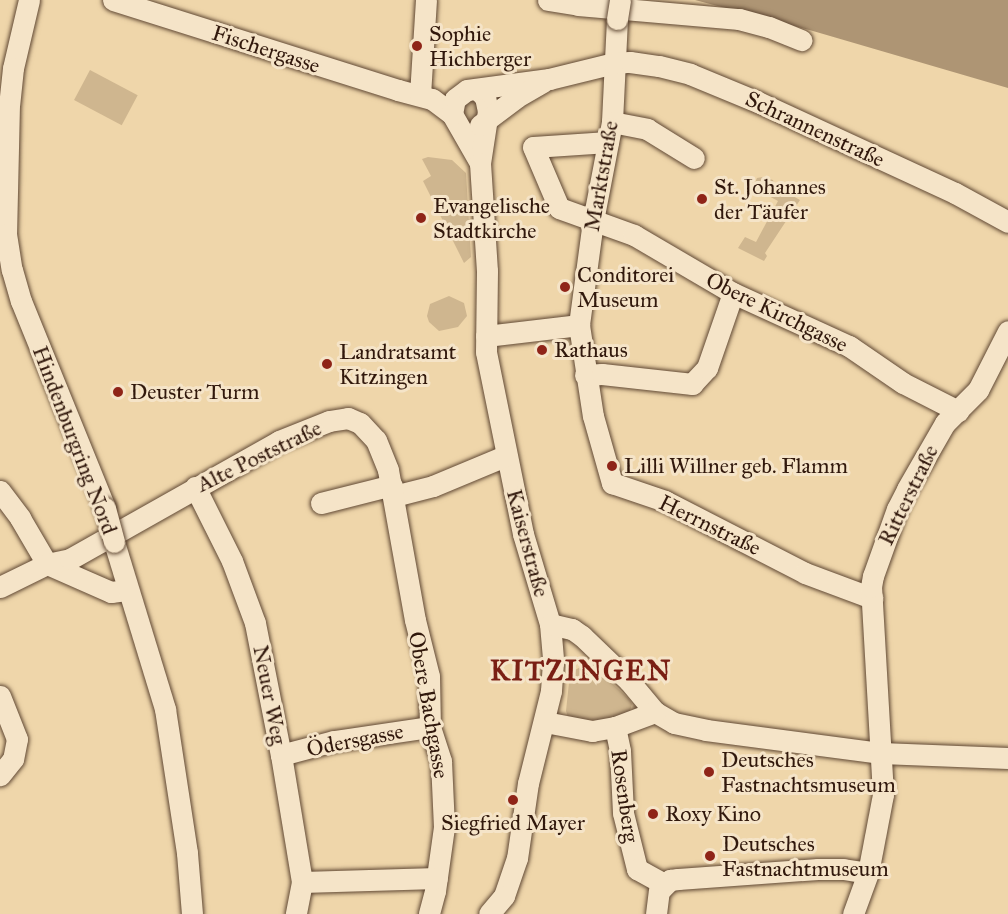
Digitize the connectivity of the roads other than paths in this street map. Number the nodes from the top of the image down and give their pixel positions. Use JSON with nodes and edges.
{"nodes":[{"id":1,"x":29,"y":0,"type":"edge"},
{"id":2,"x":113,"y":0,"type":"edge"},
{"id":3,"x":426,"y":0,"type":"edge"},
{"id":4,"x":548,"y":0,"type":"edge"},
{"id":5,"x":620,"y":9,"type":"edge"},
{"id":6,"x":801,"y":40,"type":"dead end"},
{"id":7,"x":614,"y":63,"type":"junction"},
{"id":8,"x":549,"y":79,"type":"junction"},
{"id":9,"x":472,"y":89,"type":"junction"},
{"id":10,"x":420,"y":95,"type":"junction"},
{"id":11,"x":456,"y":120,"type":"junction"},
{"id":12,"x":486,"y":123,"type":"junction"},
{"id":13,"x":610,"y":132,"type":"junction"},
{"id":14,"x":694,"y":158,"type":"dead end"},
{"id":15,"x":480,"y":163,"type":"junction"},
{"id":16,"x":593,"y":221,"type":"junction"},
{"id":17,"x":1008,"y":222,"type":"edge"},
{"id":18,"x":733,"y":293,"type":"junction"},
{"id":19,"x":579,"y":325,"type":"junction"},
{"id":20,"x":1008,"y":331,"type":"edge"},
{"id":21,"x":486,"y":336,"type":"junction"},
{"id":22,"x":585,"y":375,"type":"junction"},
{"id":23,"x":958,"y":411,"type":"junction"},
{"id":24,"x":505,"y":456,"type":"junction"},
{"id":25,"x":612,"y":483,"type":"joint"},
{"id":26,"x":195,"y":487,"type":"junction"},
{"id":27,"x":393,"y":490,"type":"junction"},
{"id":28,"x":0,"y":491,"type":"edge"},
{"id":29,"x":321,"y":502,"type":"dead end"},
{"id":30,"x":46,"y":564,"type":"junction"},
{"id":31,"x":0,"y":587,"type":"edge"},
{"id":32,"x":128,"y":590,"type":"junction"},
{"id":33,"x":872,"y":598,"type":"junction"},
{"id":34,"x":550,"y":624,"type":"junction"},
{"id":35,"x":0,"y":696,"type":"edge"},
{"id":36,"x":655,"y":712,"type":"junction"},
{"id":37,"x":545,"y":723,"type":"junction"},
{"id":38,"x":430,"y":726,"type":"junction"},
{"id":39,"x":615,"y":727,"type":"junction"},
{"id":40,"x":881,"y":753,"type":"junction"},
{"id":41,"x":281,"y":755,"type":"junction"},
{"id":42,"x":1008,"y":758,"type":"edge"},
{"id":43,"x":0,"y":775,"type":"edge"},
{"id":44,"x":868,"y":873,"type":"junction"},
{"id":45,"x":437,"y":878,"type":"junction"},
{"id":46,"x":302,"y":882,"type":"junction"},
{"id":47,"x":664,"y":884,"type":"junction"},
{"id":48,"x":192,"y":914,"type":"edge"},
{"id":49,"x":296,"y":914,"type":"edge"},
{"id":50,"x":429,"y":914,"type":"edge"},
{"id":51,"x":489,"y":914,"type":"edge"},
{"id":52,"x":656,"y":914,"type":"edge"},
{"id":53,"x":853,"y":914,"type":"edge"}],
"edges":[{"from":1,"to":32,"type":"street","name":"Hindenburgring Nord","bridge":true},
{"from":2,"to":10,"type":"street","name":"Fischergasse"},
{"from":3,"to":10,"type":"street"},
{"from":4,"to":5,"type":"street"},
{"from":5,"to":6,"type":"street"},
{"from":5,"to":7,"type":"street","name":"Marktstraße"},
{"from":7,"to":8,"type":"street","name":"Schrannenstraße"},
{"from":7,"to":13,"type":"street","name":"Marktstraße"},
{"from":7,"to":17,"type":"street","name":"Schrannenstraße"},
{"from":8,"to":9,"type":"street"},
{"from":8,"to":12,"type":"street"},
{"from":9,"to":10,"type":"street"},
{"from":9,"to":11,"type":"street"},
{"from":9,"to":12,"type":"street"},
{"from":10,"to":11,"type":"street"},
{"from":11,"to":12,"type":"street"},
{"from":11,"to":15,"type":"street"},
{"from":12,"to":15,"type":"street"},
{"from":13,"to":14,"type":"street"},
{"from":13,"to":16,"type":"street","name":"Marktstraße"},
{"from":13,"to":16,"type":"street","name":"Obere Kirchgasse"},
{"from":15,"to":21,"type":"street","name":"Kaiserstraße"},
{"from":16,"to":18,"type":"street","name":"Obere Kirchgasse"},
{"from":16,"to":19,"type":"street","name":"Marktstraße"},
{"from":18,"to":22,"type":"street"},
{"from":18,"to":23,"type":"street","name":"Obere Kirchgasse"},
{"from":19,"to":21,"type":"street"},
{"from":19,"to":22,"type":"street","name":"Marktstraße"},
{"from":20,"to":23,"type":"street","name":"Ritterstraße"},
{"from":21,"to":24,"type":"street","name":"Kaiserstraße"},
{"from":22,"to":25,"type":"street","name":"Marktstraße"},
{"from":23,"to":33,"type":"street","name":"Ritterstraße"},
{"from":24,"to":27,"type":"street"},
{"from":24,"to":34,"type":"street","name":"Kaiserstraße"},
{"from":25,"to":33,"type":"street","name":"Herrnstraße"},
{"from":26,"to":27,"type":"street","name":"Alte Poststraße"},
{"from":26,"to":30,"type":"street","name":"Alte Poststraße"},
{"from":26,"to":41,"type":"street","name":"Neuer Weg"},
{"from":27,"to":29,"type":"street"},
{"from":27,"to":38,"type":"street","name":"Obere Bachgasse"},
{"from":28,"to":30,"type":"street"},
{"from":30,"to":31,"type":"street","name":"Alte Poststraße"},
{"from":30,"to":32,"type":"street"},
{"from":32,"to":48,"type":"street","name":"Hindenburgring Nord"},
{"from":33,"to":40,"type":"street","name":"Ritterstraße"},
{"from":34,"to":36,"type":"street"},
{"from":34,"to":37,"type":"street","name":"Kaiserstraße"},
{"from":35,"to":43,"type":"street"},
{"from":36,"to":39,"type":"street"},
{"from":36,"to":40,"type":"street"},
{"from":37,"to":39,"type":"street"},
{"from":37,"to":51,"type":"street","name":"Kaiserstraße"},
{"from":38,"to":41,"type":"street","name":"Ödersgasse"},
{"from":38,"to":45,"type":"street","name":"Obere Bachgasse"},
{"from":39,"to":47,"type":"street","name":"Rosenberg"},
{"from":40,"to":42,"type":"street"},
{"from":40,"to":44,"type":"street","name":"Ritterstraße"},
{"from":41,"to":46,"type":"street","name":"Neuer Weg"},
{"from":44,"to":47,"type":"street"},
{"from":44,"to":53,"type":"street","name":"Ritterstraße"},
{"from":45,"to":46,"type":"street"},
{"from":45,"to":50,"type":"street","name":"Obere Bachgasse"},
{"from":46,"to":49,"type":"street","name":"Neuer Weg"},
{"from":47,"to":52,"type":"street"}]}
